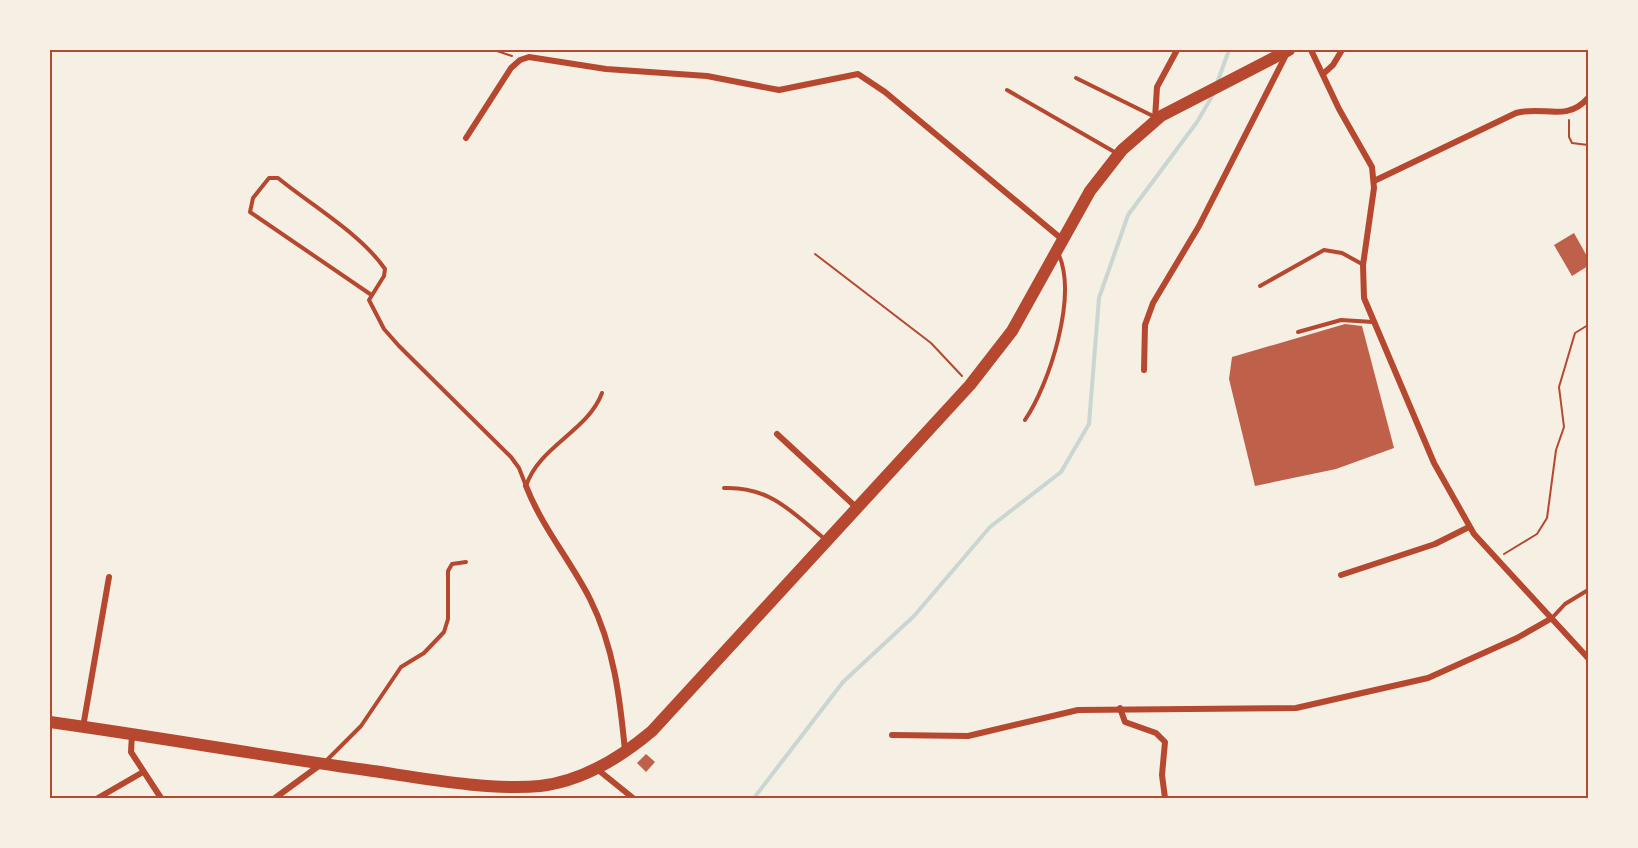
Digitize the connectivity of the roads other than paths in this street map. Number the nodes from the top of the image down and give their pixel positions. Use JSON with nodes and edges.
{"nodes":[{"id":1,"x":1177,"y":50,"type":"edge"},
{"id":2,"x":1289,"y":50,"type":"edge"},
{"id":3,"x":1311,"y":50,"type":"edge"},
{"id":4,"x":1342,"y":50,"type":"edge"},
{"id":5,"x":1323,"y":74,"type":"junction"},
{"id":6,"x":1076,"y":78,"type":"dead end"},
{"id":7,"x":1007,"y":90,"type":"dead end"},
{"id":8,"x":1588,"y":98,"type":"edge"},
{"id":9,"x":1157,"y":118,"type":"junction"},
{"id":10,"x":466,"y":138,"type":"dead end"},
{"id":11,"x":1118,"y":154,"type":"junction"},
{"id":12,"x":1374,"y":181,"type":"junction"},
{"id":13,"x":1063,"y":240,"type":"junction"},
{"id":14,"x":1057,"y":252,"type":"junction"},
{"id":15,"x":1363,"y":265,"type":"junction"},
{"id":16,"x":1260,"y":286,"type":"dead end"},
{"id":17,"x":370,"y":294,"type":"junction"},
{"id":18,"x":1372,"y":322,"type":"junction"},
{"id":19,"x":1299,"y":332,"type":"dead end"},
{"id":20,"x":1144,"y":370,"type":"dead end"},
{"id":21,"x":603,"y":393,"type":"dead end"},
{"id":22,"x":1025,"y":420,"type":"dead end"},
{"id":23,"x":777,"y":434,"type":"dead end"},
{"id":24,"x":526,"y":486,"type":"junction"},
{"id":25,"x":724,"y":488,"type":"dead end"},
{"id":26,"x":857,"y":508,"type":"junction"},
{"id":27,"x":1469,"y":527,"type":"junction"},
{"id":28,"x":827,"y":540,"type":"junction"},
{"id":29,"x":466,"y":562,"type":"dead end"},
{"id":30,"x":1341,"y":575,"type":"dead end"},
{"id":31,"x":109,"y":577,"type":"dead end"},
{"id":32,"x":1588,"y":590,"type":"edge"},
{"id":33,"x":1552,"y":618,"type":"junction"},
{"id":34,"x":1588,"y":658,"type":"edge"},
{"id":35,"x":1120,"y":708,"type":"junction"},
{"id":36,"x":50,"y":722,"type":"edge"},
{"id":37,"x":83,"y":727,"type":"junction"},
{"id":38,"x":132,"y":734,"type":"junction"},
{"id":39,"x":892,"y":735,"type":"dead end"},
{"id":40,"x":625,"y":752,"type":"junction"},
{"id":41,"x":322,"y":764,"type":"junction"},
{"id":42,"x":596,"y":769,"type":"junction"},
{"id":43,"x":142,"y":772,"type":"junction"},
{"id":44,"x":98,"y":798,"type":"edge"},
{"id":45,"x":161,"y":798,"type":"edge"},
{"id":46,"x":274,"y":798,"type":"edge"},
{"id":47,"x":633,"y":798,"type":"edge"},
{"id":48,"x":1165,"y":798,"type":"edge"}],
"edges":[{"from":1,"to":9,"type":"street"},
{"from":2,"to":9,"type":"main road"},
{"from":2,"to":20,"type":"street"},
{"from":3,"to":5,"type":"street"},
{"from":4,"to":5,"type":"street"},
{"from":5,"to":12,"type":"street"},
{"from":6,"to":9,"type":"lane"},
{"from":7,"to":11,"type":"lane"},
{"from":8,"to":12,"type":"street"},
{"from":9,"to":11,"type":"main road"},
{"from":10,"to":13,"type":"street"},
{"from":11,"to":13,"type":"main road"},
{"from":12,"to":15,"type":"street"},
{"from":13,"to":14,"type":"main road"},
{"from":14,"to":22,"type":"lane"},
{"from":14,"to":26,"type":"main road"},
{"from":15,"to":16,"type":"lane"},
{"from":15,"to":18,"type":"street"},
{"from":17,"to":17,"type":"lane"},
{"from":17,"to":24,"type":"lane"},
{"from":18,"to":19,"type":"lane"},
{"from":18,"to":27,"type":"street"},
{"from":21,"to":24,"type":"lane"},
{"from":23,"to":26,"type":"street"},
{"from":24,"to":40,"type":"street"},
{"from":25,"to":28,"type":"lane"},
{"from":26,"to":28,"type":"main road"},
{"from":27,"to":30,"type":"street"},
{"from":27,"to":33,"type":"street"},
{"from":28,"to":40,"type":"main road"},
{"from":29,"to":41,"type":"lane"},
{"from":31,"to":37,"type":"street"},
{"from":32,"to":33,"type":"lane"},
{"from":33,"to":34,"type":"street"},
{"from":33,"to":35,"type":"street"},
{"from":35,"to":39,"type":"street"},
{"from":35,"to":48,"type":"street"},
{"from":36,"to":37,"type":"main road"},
{"from":37,"to":38,"type":"main road"},
{"from":38,"to":41,"type":"main road"},
{"from":38,"to":43,"type":"street"},
{"from":40,"to":42,"type":"main road"},
{"from":41,"to":42,"type":"main road"},
{"from":41,"to":46,"type":"street"},
{"from":42,"to":47,"type":"street"},
{"from":43,"to":44,"type":"street"},
{"from":43,"to":45,"type":"street"}]}
